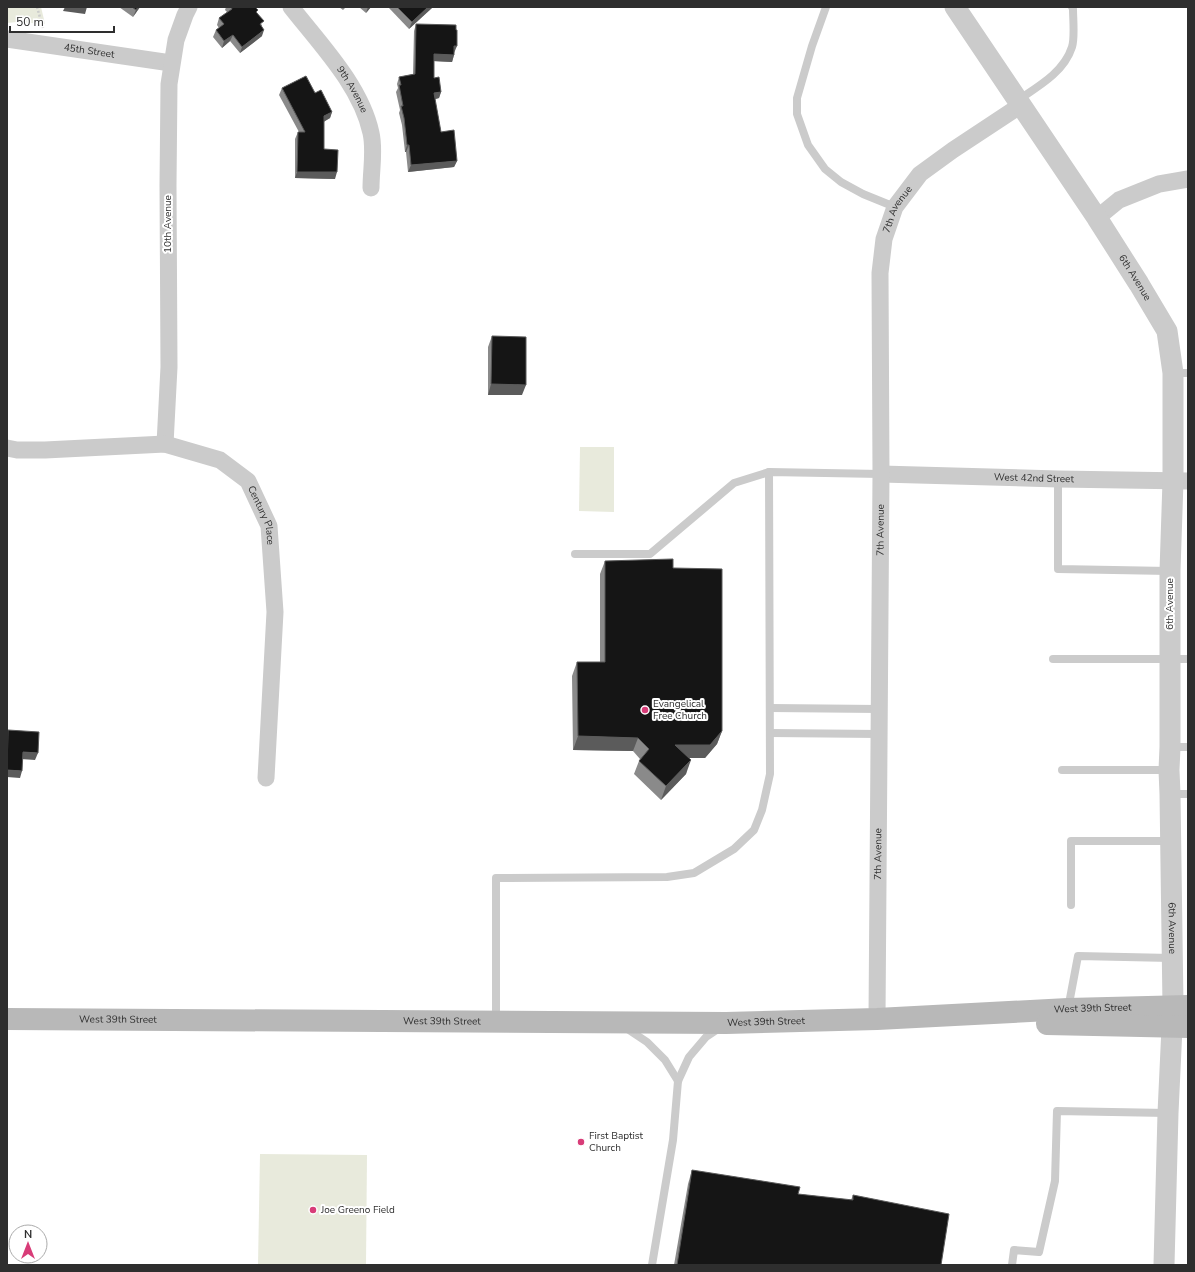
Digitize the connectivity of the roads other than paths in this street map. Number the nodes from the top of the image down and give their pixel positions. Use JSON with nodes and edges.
{"nodes":[{"id":1,"x":189,"y":7,"type":"edge"},
{"id":2,"x":291,"y":7,"type":"edge"},
{"id":3,"x":826,"y":7,"type":"edge"},
{"id":4,"x":955,"y":7,"type":"edge"},
{"id":5,"x":1072,"y":7,"type":"edge"},
{"id":6,"x":7,"y":39,"type":"edge"},
{"id":7,"x":171,"y":63,"type":"junction"},
{"id":8,"x":1019,"y":103,"type":"junction"},
{"id":9,"x":1188,"y":178,"type":"edge"},
{"id":10,"x":370,"y":188,"type":"dead end"},
{"id":11,"x":895,"y":206,"type":"junction"},
{"id":12,"x":1097,"y":218,"type":"junction"},
{"id":13,"x":1181,"y":373,"type":"edge"},
{"id":14,"x":165,"y":444,"type":"junction"},
{"id":15,"x":7,"y":448,"type":"edge"},
{"id":16,"x":769,"y":472,"type":"junction"},
{"id":17,"x":881,"y":474,"type":"junction"},
{"id":18,"x":1058,"y":479,"type":"junction"},
{"id":19,"x":1181,"y":481,"type":"edge"},
{"id":20,"x":575,"y":554,"type":"dead end"},
{"id":21,"x":1170,"y":571,"type":"junction"},
{"id":22,"x":1053,"y":659,"type":"dead end"},
{"id":23,"x":1179,"y":659,"type":"edge"},
{"id":24,"x":770,"y":708,"type":"junction"},
{"id":25,"x":879,"y":709,"type":"junction"},
{"id":26,"x":770,"y":733,"type":"junction"},
{"id":27,"x":879,"y":734,"type":"junction"},
{"id":28,"x":1179,"y":747,"type":"edge"},
{"id":29,"x":1062,"y":770,"type":"dead end"},
{"id":30,"x":1169,"y":770,"type":"junction"},
{"id":31,"x":266,"y":778,"type":"dead end"},
{"id":32,"x":1179,"y":794,"type":"edge"},
{"id":33,"x":1170,"y":841,"type":"junction"},
{"id":34,"x":1071,"y":905,"type":"dead end"},
{"id":35,"x":1172,"y":958,"type":"junction"},
{"id":36,"x":1068,"y":1009,"type":"junction"},
{"id":37,"x":1180,"y":1017,"type":"edge"},
{"id":38,"x":7,"y":1019,"type":"edge"},
{"id":39,"x":878,"y":1019,"type":"junction"},
{"id":40,"x":496,"y":1021,"type":"junction"},
{"id":41,"x":617,"y":1022,"type":"junction"},
{"id":42,"x":726,"y":1023,"type":"junction"},
{"id":43,"x":678,"y":1081,"type":"junction"},
{"id":44,"x":1168,"y":1113,"type":"junction"},
{"id":45,"x":652,"y":1265,"type":"edge"},
{"id":46,"x":1012,"y":1265,"type":"edge"},
{"id":47,"x":1164,"y":1265,"type":"edge"}],
"edges":[{"from":1,"to":7,"type":"street","name":"10th Avenue"},
{"from":2,"to":10,"type":"street","name":"9th Avenue"},
{"from":3,"to":11,"type":"lane"},
{"from":4,"to":8,"type":"street","name":"6th Avenue"},
{"from":5,"to":8,"type":"lane"},
{"from":6,"to":7,"type":"street","name":"45th Street"},
{"from":7,"to":14,"type":"street","name":"10th Avenue"},
{"from":8,"to":11,"type":"street","name":"7th Avenue"},
{"from":8,"to":12,"type":"street","name":"6th Avenue"},
{"from":9,"to":12,"type":"street"},
{"from":11,"to":17,"type":"street","name":"7th Avenue"},
{"from":12,"to":13,"type":"street","name":"6th Avenue"},
{"from":13,"to":19,"type":"street","name":"6th Avenue"},
{"from":14,"to":15,"type":"street","name":"Century Place"},
{"from":14,"to":31,"type":"street","name":"Century Place"},
{"from":16,"to":17,"type":"lane"},
{"from":16,"to":20,"type":"lane"},
{"from":16,"to":24,"type":"lane"},
{"from":17,"to":18,"type":"street","name":"West 42nd Street"},
{"from":17,"to":25,"type":"street","name":"7th Avenue"},
{"from":18,"to":19,"type":"street","name":"West 42nd Street"},
{"from":18,"to":21,"type":"lane"},
{"from":19,"to":21,"type":"street","name":"6th Avenue"},
{"from":21,"to":23,"type":"street","name":"6th Avenue"},
{"from":22,"to":23,"type":"lane"},
{"from":23,"to":28,"type":"street","name":"6th Avenue"},
{"from":24,"to":25,"type":"lane"},
{"from":24,"to":26,"type":"lane"},
{"from":25,"to":27,"type":"street","name":"7th Avenue"},
{"from":26,"to":27,"type":"lane"},
{"from":26,"to":40,"type":"lane"},
{"from":27,"to":39,"type":"street","name":"7th Avenue"},
{"from":28,"to":30,"type":"street","name":"6th Avenue"},
{"from":29,"to":30,"type":"lane"},
{"from":30,"to":32,"type":"street","name":"6th Avenue"},
{"from":32,"to":33,"type":"street","name":"6th Avenue"},
{"from":33,"to":34,"type":"lane"},
{"from":33,"to":35,"type":"street","name":"6th Avenue"},
{"from":35,"to":36,"type":"lane"},
{"from":35,"to":37,"type":"street","name":"6th Avenue"},
{"from":36,"to":37,"type":"main road","name":"West 39th Street"},
{"from":36,"to":39,"type":"main road","name":"West 39th Street"},
{"from":37,"to":39,"type":"main road","name":"West 39th Street"},
{"from":37,"to":44,"type":"street","name":"6th Avenue"},
{"from":38,"to":40,"type":"main road","name":"West 39th Street"},
{"from":39,"to":42,"type":"main road","name":"West 39th Street"},
{"from":40,"to":41,"type":"main road","name":"West 39th Street"},
{"from":41,"to":42,"type":"main road","name":"West 39th Street"},
{"from":41,"to":43,"type":"lane"},
{"from":42,"to":43,"type":"lane"},
{"from":43,"to":45,"type":"lane"},
{"from":44,"to":46,"type":"lane"},
{"from":44,"to":47,"type":"street","name":"6th Avenue"}]}
